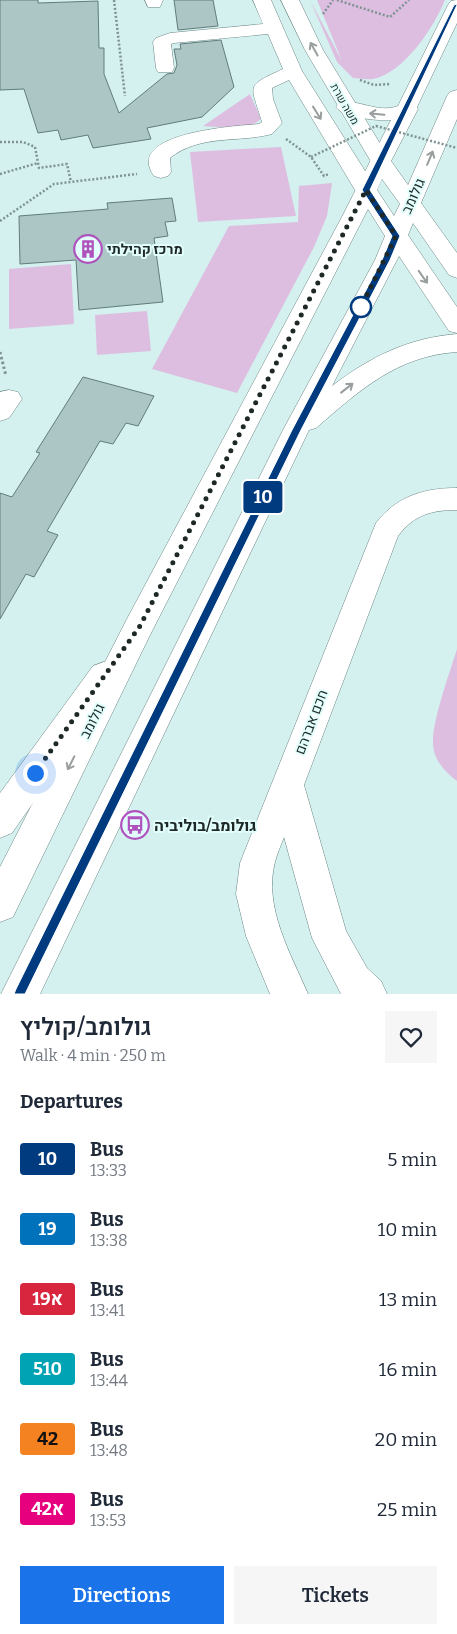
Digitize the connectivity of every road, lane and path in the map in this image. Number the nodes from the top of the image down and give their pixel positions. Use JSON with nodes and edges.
{"nodes":[{"id":1,"x":114,"y":0,"type":"edge"},
{"id":2,"x":262,"y":0,"type":"edge"},
{"id":3,"x":290,"y":0,"type":"edge"},
{"id":4,"x":337,"y":0,"type":"edge"},
{"id":5,"x":358,"y":0,"type":"edge"},
{"id":6,"x":409,"y":0,"type":"edge"},
{"id":7,"x":352,"y":5,"type":"junction"},
{"id":8,"x":457,"y":5,"type":"edge"},
{"id":9,"x":273,"y":28,"type":"junction"},
{"id":10,"x":166,"y":68,"type":"dead end"},
{"id":11,"x":293,"y":71,"type":"junction"},
{"id":12,"x":353,"y":78,"type":"dead end"},
{"id":13,"x":396,"y":83,"type":"dead end"},
{"id":14,"x":125,"y":96,"type":"dead end"},
{"id":15,"x":457,"y":96,"type":"edge"},
{"id":16,"x":346,"y":107,"type":"junction"},
{"id":17,"x":408,"y":109,"type":"junction"},
{"id":18,"x":265,"y":130,"type":"junction"},
{"id":19,"x":0,"y":142,"type":"edge"},
{"id":20,"x":457,"y":148,"type":"edge"},
{"id":21,"x":310,"y":157,"type":"junction"},
{"id":22,"x":380,"y":160,"type":"junction"},
{"id":23,"x":38,"y":163,"type":"junction"},
{"id":24,"x":349,"y":164,"type":"junction"},
{"id":25,"x":161,"y":172,"type":"joint"},
{"id":26,"x":0,"y":174,"type":"edge"},
{"id":27,"x":71,"y":182,"type":"junction"},
{"id":28,"x":366,"y":190,"type":"junction"},
{"id":29,"x":411,"y":202,"type":"junction"},
{"id":30,"x":0,"y":222,"type":"edge"},
{"id":31,"x":396,"y":236,"type":"junction"},
{"id":32,"x":457,"y":270,"type":"edge"},
{"id":33,"x":457,"y":325,"type":"edge"},
{"id":34,"x":457,"y":343,"type":"edge"},
{"id":35,"x":296,"y":430,"type":"junction"},
{"id":36,"x":457,"y":499,"type":"edge"},
{"id":37,"x":140,"y":626,"type":"junction"},
{"id":38,"x":287,"y":785,"type":"junction"},
{"id":39,"x":0,"y":821,"type":"edge"},
{"id":40,"x":0,"y":904,"type":"edge"},
{"id":41,"x":20,"y":994,"type":"edge"},
{"id":42,"x":288,"y":994,"type":"edge"},
{"id":43,"x":368,"y":994,"type":"edge"}],
"edges":[{"from":1,"to":14,"type":"path"},
{"from":2,"to":9,"type":"main road"},
{"from":16,"to":3,"type":"main road","name":"משה שרת","one_way":true},
{"from":4,"to":7,"type":"path"},
{"from":5,"to":7,"type":"path"},
{"from":6,"to":7,"type":"path"},
{"from":8,"to":17,"type":"main road","name":"גולומב"},
{"from":9,"to":10,"type":"main road"},
{"from":9,"to":11,"type":"main road"},
{"from":11,"to":18,"type":"main road"},
{"from":11,"to":24,"type":"main road","one_way":true},
{"from":12,"to":13,"type":"path"},
{"from":29,"to":15,"type":"main road","name":"גולומב","one_way":true},
{"from":17,"to":16,"type":"main road","one_way":true},
{"from":16,"to":22,"type":"main road","name":"משה שרת"},
{"from":17,"to":22,"type":"main road","name":"גולומב"},
{"from":18,"to":21,"type":"path"},
{"from":18,"to":25,"type":"main road"},
{"from":19,"to":23,"type":"path"},
{"from":20,"to":21,"type":"path","bridge":true},
{"from":21,"to":24,"type":"path"},
{"from":22,"to":28,"type":"main road","name":"גולומב"},
{"from":22,"to":29,"type":"main road","name":"משה שרת"},
{"from":23,"to":26,"type":"path"},
{"from":23,"to":27,"type":"path"},
{"from":24,"to":28,"type":"main road"},
{"from":25,"to":27,"type":"path"},
{"from":27,"to":30,"type":"path"},
{"from":28,"to":31,"type":"main road"},
{"from":28,"to":37,"type":"main road","name":"גולומב"},
{"from":29,"to":31,"type":"main road","name":"גולומב"},
{"from":29,"to":32,"type":"main road","name":"משה שרת"},
{"from":31,"to":33,"type":"main road","one_way":true},
{"from":31,"to":35,"type":"main road","name":"גולומב"},
{"from":35,"to":34,"type":"main road","one_way":true},
{"from":35,"to":41,"type":"main road","name":"גולומב"},
{"from":36,"to":38,"type":"main road","name":"חכם אברהם"},
{"from":37,"to":39,"type":"main road"},
{"from":37,"to":40,"type":"main road","name":"גולומב","one_way":true},
{"from":38,"to":42,"type":"main road","name":"חכם אברהם"},
{"from":38,"to":43,"type":"main road"}]}
